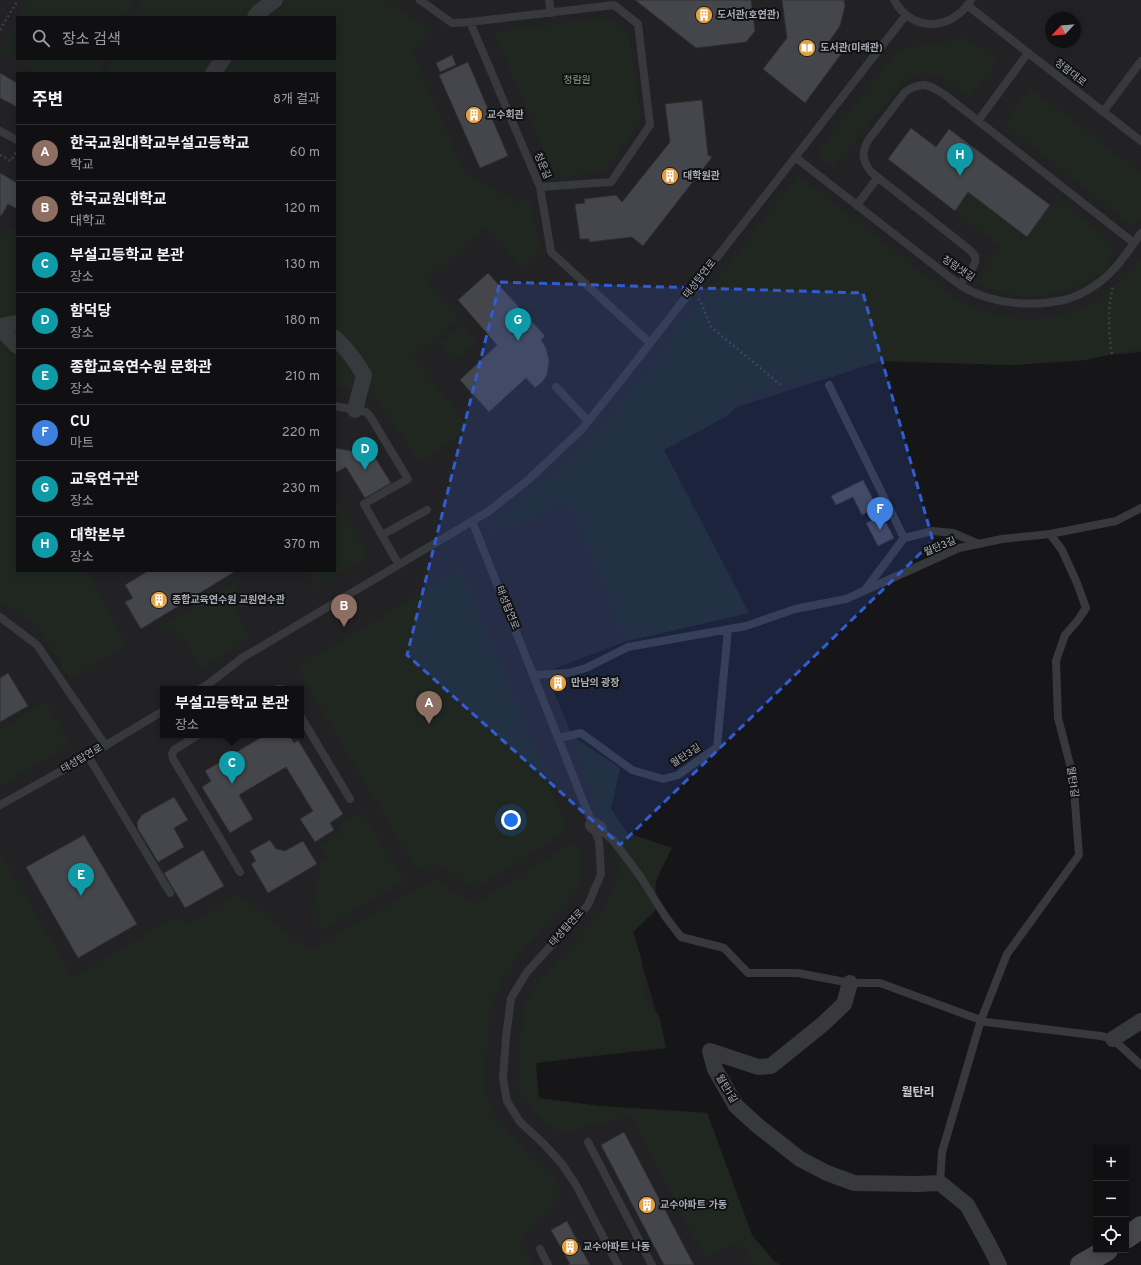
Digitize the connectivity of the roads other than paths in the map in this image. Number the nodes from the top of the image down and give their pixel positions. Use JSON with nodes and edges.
{"nodes":[{"id":1,"x":275,"y":0,"type":"edge"},
{"id":2,"x":420,"y":0,"type":"edge"},
{"id":3,"x":549,"y":0,"type":"edge"},
{"id":4,"x":894,"y":0,"type":"edge"},
{"id":5,"x":611,"y":2,"type":"edge"},
{"id":6,"x":969,"y":3,"type":"edge"},
{"id":7,"x":551,"y":13,"type":"junction"},
{"id":8,"x":906,"y":14,"type":"junction"},
{"id":9,"x":256,"y":16,"type":"edge"},
{"id":10,"x":470,"y":22,"type":"junction"},
{"id":11,"x":1028,"y":53,"type":"junction"},
{"id":12,"x":222,"y":60,"type":"edge"},
{"id":13,"x":1141,"y":61,"type":"edge"},
{"id":14,"x":214,"y":72,"type":"edge"},
{"id":15,"x":1102,"y":112,"type":"junction"},
{"id":16,"x":978,"y":121,"type":"junction"},
{"id":17,"x":0,"y":131,"type":"edge"},
{"id":18,"x":16,"y":139,"type":"edge"},
{"id":19,"x":1141,"y":141,"type":"edge"},
{"id":20,"x":795,"y":157,"type":"junction"},
{"id":21,"x":878,"y":177,"type":"junction"},
{"id":22,"x":540,"y":187,"type":"junction"},
{"id":23,"x":857,"y":205,"type":"junction"},
{"id":24,"x":1141,"y":233,"type":"edge"},
{"id":25,"x":1134,"y":243,"type":"junction"},
{"id":26,"x":960,"y":284,"type":"junction"},
{"id":27,"x":16,"y":323,"type":"edge"},
{"id":28,"x":0,"y":327,"type":"edge"},
{"id":29,"x":336,"y":339,"type":"edge"},
{"id":30,"x":650,"y":343,"type":"junction"},
{"id":31,"x":16,"y":345,"type":"edge"},
{"id":32,"x":829,"y":385,"type":"dead end"},
{"id":33,"x":556,"y":387,"type":"dead end"},
{"id":34,"x":336,"y":406,"type":"edge"},
{"id":35,"x":355,"y":410,"type":"junction"},
{"id":36,"x":588,"y":422,"type":"junction"},
{"id":37,"x":1141,"y":508,"type":"edge"},
{"id":38,"x":427,"y":510,"type":"dead end"},
{"id":39,"x":472,"y":521,"type":"junction"},
{"id":40,"x":1050,"y":534,"type":"junction"},
{"id":41,"x":382,"y":535,"type":"junction"},
{"id":42,"x":904,"y":538,"type":"junction"},
{"id":43,"x":979,"y":544,"type":"junction"},
{"id":44,"x":399,"y":565,"type":"junction"},
{"id":45,"x":864,"y":591,"type":"junction"},
{"id":46,"x":0,"y":617,"type":"edge"},
{"id":47,"x":728,"y":629,"type":"junction"},
{"id":48,"x":534,"y":675,"type":"junction"},
{"id":49,"x":213,"y":686,"type":"edge"},
{"id":50,"x":160,"y":713,"type":"edge"},
{"id":51,"x":304,"y":721,"type":"edge"},
{"id":52,"x":193,"y":738,"type":"edge"},
{"id":53,"x":559,"y":738,"type":"junction"},
{"id":54,"x":106,"y":746,"type":"junction"},
{"id":55,"x":88,"y":756,"type":"junction"},
{"id":56,"x":350,"y":799,"type":"dead end"},
{"id":57,"x":0,"y":805,"type":"edge"},
{"id":58,"x":596,"y":827,"type":"junction"},
{"id":59,"x":240,"y":872,"type":"dead end"},
{"id":60,"x":170,"y":892,"type":"dead end"},
{"id":61,"x":850,"y":983,"type":"junction"},
{"id":62,"x":981,"y":1020,"type":"junction"},
{"id":63,"x":1141,"y":1021,"type":"edge"},
{"id":64,"x":1113,"y":1039,"type":"junction"},
{"id":65,"x":1141,"y":1065,"type":"edge"},
{"id":66,"x":588,"y":1142,"type":"dead end"},
{"id":67,"x":940,"y":1183,"type":"junction"},
{"id":68,"x":1141,"y":1227,"type":"edge"},
{"id":69,"x":1129,"y":1236,"type":"edge"},
{"id":70,"x":540,"y":1249,"type":"dead end"},
{"id":71,"x":1102,"y":1253,"type":"edge"},
{"id":72,"x":548,"y":1265,"type":"edge"},
{"id":73,"x":618,"y":1265,"type":"edge"},
{"id":74,"x":652,"y":1265,"type":"edge"},
{"id":75,"x":999,"y":1265,"type":"edge"},
{"id":76,"x":1081,"y":1265,"type":"edge"}],
"edges":[{"from":1,"to":9,"type":"street"},
{"from":2,"to":10,"type":"lane"},
{"from":3,"to":7,"type":"lane"},
{"from":4,"to":8,"type":"lane"},
{"from":5,"to":7,"type":"lane"},
{"from":5,"to":22,"type":"lane"},
{"from":6,"to":8,"type":"lane"},
{"from":6,"to":11,"type":"lane","name":"청람대로"},
{"from":7,"to":10,"type":"lane"},
{"from":8,"to":20,"type":"lane","name":"태성탑연로"},
{"from":10,"to":22,"type":"lane","name":"청운길"},
{"from":11,"to":15,"type":"lane","name":"청람대로"},
{"from":11,"to":16,"type":"lane"},
{"from":12,"to":14,"type":"street"},
{"from":13,"to":15,"type":"lane"},
{"from":15,"to":19,"type":"lane","name":"청람대로"},
{"from":16,"to":21,"type":"lane"},
{"from":16,"to":25,"type":"lane"},
{"from":17,"to":18,"type":"lane"},
{"from":20,"to":23,"type":"lane","name":"청람샛길"},
{"from":20,"to":30,"type":"lane","name":"태성탑연로"},
{"from":21,"to":23,"type":"lane"},
{"from":21,"to":26,"type":"lane"},
{"from":22,"to":30,"type":"lane","name":"청운길"},
{"from":23,"to":26,"type":"lane","name":"청람샛길"},
{"from":24,"to":25,"type":"lane","name":"청람샛길"},
{"from":25,"to":26,"type":"lane","name":"청람샛길"},
{"from":27,"to":28,"type":"street"},
{"from":28,"to":31,"type":"street"},
{"from":29,"to":35,"type":"street"},
{"from":30,"to":36,"type":"lane","name":"태성탑연로"},
{"from":32,"to":42,"type":"lane"},
{"from":33,"to":36,"type":"lane"},
{"from":34,"to":35,"type":"lane"},
{"from":35,"to":41,"type":"lane"},
{"from":36,"to":39,"type":"lane","name":"태성탑연로"},
{"from":37,"to":40,"type":"lane","name":"월탄3길"},
{"from":38,"to":41,"type":"lane"},
{"from":39,"to":44,"type":"lane","name":"태성탑연로"},
{"from":39,"to":48,"type":"lane","name":"태성탑연로"},
{"from":40,"to":43,"type":"lane","name":"월탄3길"},
{"from":40,"to":62,"type":"lane","name":"월탄1길"},
{"from":41,"to":44,"type":"lane"},
{"from":42,"to":43,"type":"lane","name":"월탄3길"},
{"from":42,"to":45,"type":"lane"},
{"from":43,"to":45,"type":"lane","name":"월탄3길"},
{"from":44,"to":49,"type":"lane","name":"태성탑연로"},
{"from":45,"to":47,"type":"lane","name":"월탄3길"},
{"from":46,"to":54,"type":"lane"},
{"from":47,"to":48,"type":"lane","name":"월탄3길"},
{"from":47,"to":53,"type":"lane","name":"월탄3길"},
{"from":48,"to":53,"type":"lane","name":"태성탑연로"},
{"from":50,"to":54,"type":"lane","name":"태성탑연로"},
{"from":51,"to":56,"type":"lane"},
{"from":52,"to":59,"type":"lane"},
{"from":53,"to":58,"type":"lane","name":"태성탑연로"},
{"from":54,"to":55,"type":"lane","name":"태성탑연로"},
{"from":55,"to":57,"type":"lane","name":"태성탑연로"},
{"from":55,"to":60,"type":"lane"},
{"from":58,"to":61,"type":"lane"},
{"from":58,"to":73,"type":"lane","name":"태성탑연로"},
{"from":61,"to":62,"type":"lane"},
{"from":61,"to":67,"type":"street","name":"월탄1길"},
{"from":62,"to":64,"type":"lane"},
{"from":62,"to":67,"type":"lane","name":"월탄1길"},
{"from":63,"to":64,"type":"street"},
{"from":64,"to":65,"type":"lane"},
{"from":66,"to":74,"type":"lane"},
{"from":67,"to":75,"type":"street"},
{"from":68,"to":69,"type":"main road"},
{"from":70,"to":72,"type":"lane"},
{"from":71,"to":76,"type":"main road"}]}
